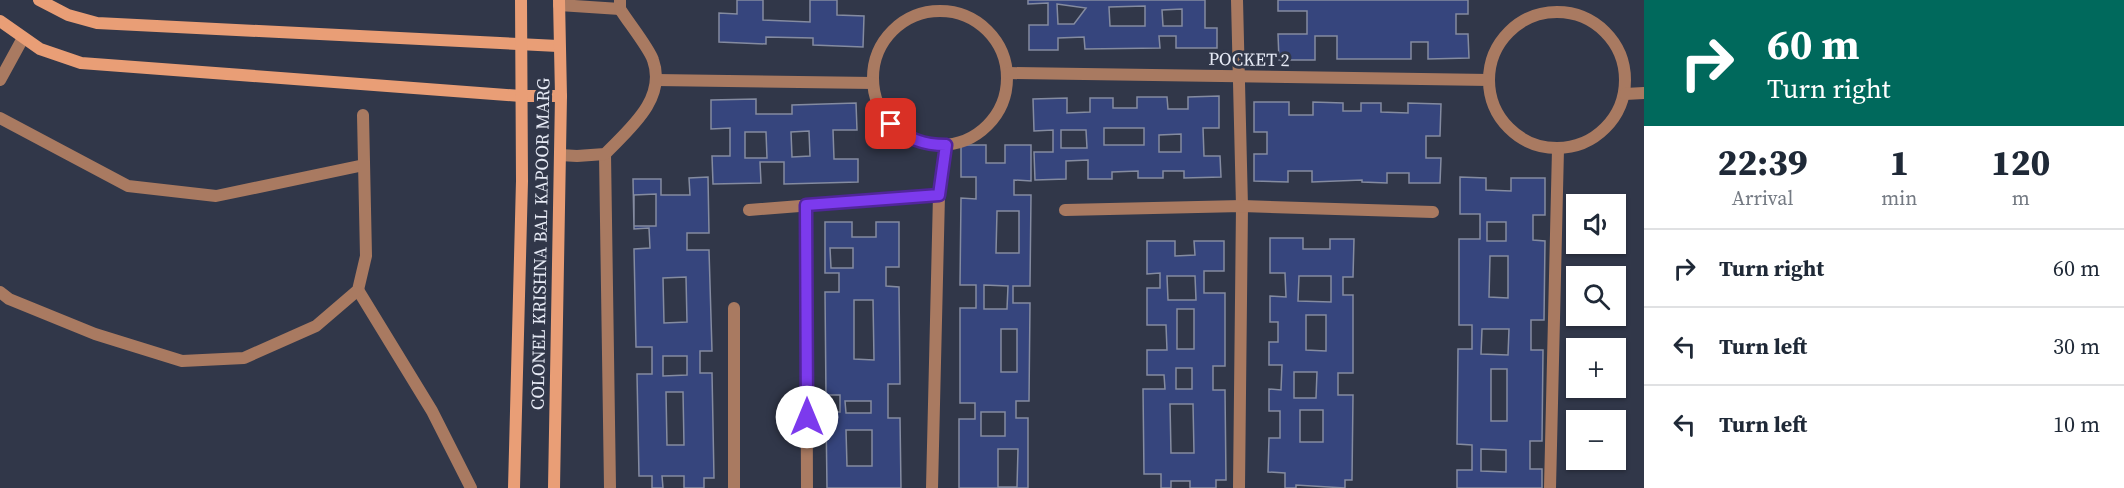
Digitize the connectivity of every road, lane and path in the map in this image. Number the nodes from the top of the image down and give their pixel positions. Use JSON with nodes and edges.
{"nodes":[{"id":1,"x":39,"y":0,"type":"edge"},
{"id":2,"x":521,"y":0,"type":"edge"},
{"id":3,"x":1237,"y":0,"type":"edge"},
{"id":4,"x":559,"y":2,"type":"edge"},
{"id":5,"x":620,"y":4,"type":"edge"},
{"id":6,"x":938,"y":5,"type":"edge"},
{"id":7,"x":1563,"y":6,"type":"edge"},
{"id":8,"x":0,"y":21,"type":"edge"},
{"id":9,"x":23,"y":38,"type":"junction"},
{"id":10,"x":521,"y":45,"type":"junction"},
{"id":11,"x":558,"y":46,"type":"junction"},
{"id":12,"x":1008,"y":73,"type":"junction"},
{"id":13,"x":1239,"y":77,"type":"junction"},
{"id":14,"x":0,"y":80,"type":"edge"},
{"id":15,"x":656,"y":80,"type":"junction"},
{"id":16,"x":1489,"y":80,"type":"junction"},
{"id":17,"x":873,"y":83,"type":"junction"},
{"id":18,"x":1644,"y":93,"type":"edge"},
{"id":19,"x":1625,"y":94,"type":"junction"},
{"id":20,"x":521,"y":96,"type":"junction"},
{"id":21,"x":561,"y":96,"type":"junction"},
{"id":22,"x":363,"y":115,"type":"dead end"},
{"id":23,"x":0,"y":118,"type":"edge"},
{"id":24,"x":946,"y":145,"type":"junction"},
{"id":25,"x":1558,"y":148,"type":"junction"},
{"id":26,"x":605,"y":154,"type":"junction"},
{"id":27,"x":560,"y":155,"type":"junction"},
{"id":28,"x":364,"y":165,"type":"junction"},
{"id":29,"x":939,"y":195,"type":"junction"},
{"id":30,"x":806,"y":205,"type":"junction"},
{"id":31,"x":1242,"y":206,"type":"junction"},
{"id":32,"x":749,"y":210,"type":"dead end"},
{"id":33,"x":1065,"y":210,"type":"dead end"},
{"id":34,"x":1433,"y":212,"type":"dead end"},
{"id":35,"x":358,"y":290,"type":"junction"},
{"id":36,"x":0,"y":292,"type":"edge"},
{"id":37,"x":734,"y":308,"type":"dead end"},
{"id":38,"x":471,"y":488,"type":"edge"},
{"id":39,"x":514,"y":488,"type":"edge"},
{"id":40,"x":554,"y":488,"type":"edge"},
{"id":41,"x":610,"y":488,"type":"edge"},
{"id":42,"x":734,"y":488,"type":"edge"},
{"id":43,"x":807,"y":488,"type":"edge"},
{"id":44,"x":932,"y":488,"type":"edge"},
{"id":45,"x":1239,"y":488,"type":"edge"},
{"id":46,"x":1550,"y":488,"type":"edge"}],
"edges":[{"from":1,"to":10,"type":"street"},
{"from":2,"to":10,"type":"street","name":"COLONEL KRISHNA BAL KAPOOR MARG"},
{"from":3,"to":13,"type":"street"},
{"from":4,"to":5,"type":"street"},
{"from":4,"to":11,"type":"street","name":"COLONEL KRISHNA BAL KAPOOR MARG"},
{"from":5,"to":15,"type":"street"},
{"from":6,"to":12,"type":"street"},
{"from":6,"to":17,"type":"street"},
{"from":7,"to":16,"type":"street"},
{"from":7,"to":19,"type":"street"},
{"from":8,"to":9,"type":"street"},
{"from":9,"to":14,"type":"street"},
{"from":9,"to":20,"type":"street"},
{"from":10,"to":11,"type":"street"},
{"from":10,"to":20,"type":"street","name":"COLONEL KRISHNA BAL KAPOOR MARG"},
{"from":11,"to":21,"type":"street","name":"COLONEL KRISHNA BAL KAPOOR MARG"},
{"from":12,"to":13,"type":"street","name":"POCKET 2"},
{"from":12,"to":24,"type":"street"},
{"from":13,"to":16,"type":"street","name":"POCKET 2"},
{"from":13,"to":31,"type":"street"},
{"from":15,"to":17,"type":"street"},
{"from":15,"to":26,"type":"street"},
{"from":16,"to":25,"type":"street"},
{"from":17,"to":24,"type":"street"},
{"from":18,"to":19,"type":"street"},
{"from":19,"to":25,"type":"street"},
{"from":20,"to":21,"type":"street"},
{"from":20,"to":39,"type":"street","name":"COLONEL KRISHNA BAL KAPOOR MARG"},
{"from":21,"to":27,"type":"street","name":"COLONEL KRISHNA BAL KAPOOR MARG"},
{"from":22,"to":28,"type":"street"},
{"from":23,"to":28,"type":"street"},
{"from":24,"to":29,"type":"street"},
{"from":25,"to":46,"type":"street"},
{"from":26,"to":27,"type":"street"},
{"from":26,"to":41,"type":"street"},
{"from":27,"to":40,"type":"street","name":"COLONEL KRISHNA BAL KAPOOR MARG"},
{"from":28,"to":35,"type":"street"},
{"from":29,"to":30,"type":"street"},
{"from":29,"to":44,"type":"street"},
{"from":30,"to":32,"type":"street"},
{"from":30,"to":43,"type":"street"},
{"from":31,"to":33,"type":"street"},
{"from":31,"to":34,"type":"street"},
{"from":31,"to":45,"type":"street"},
{"from":35,"to":36,"type":"street"},
{"from":35,"to":38,"type":"street"},
{"from":37,"to":42,"type":"street"}]}
